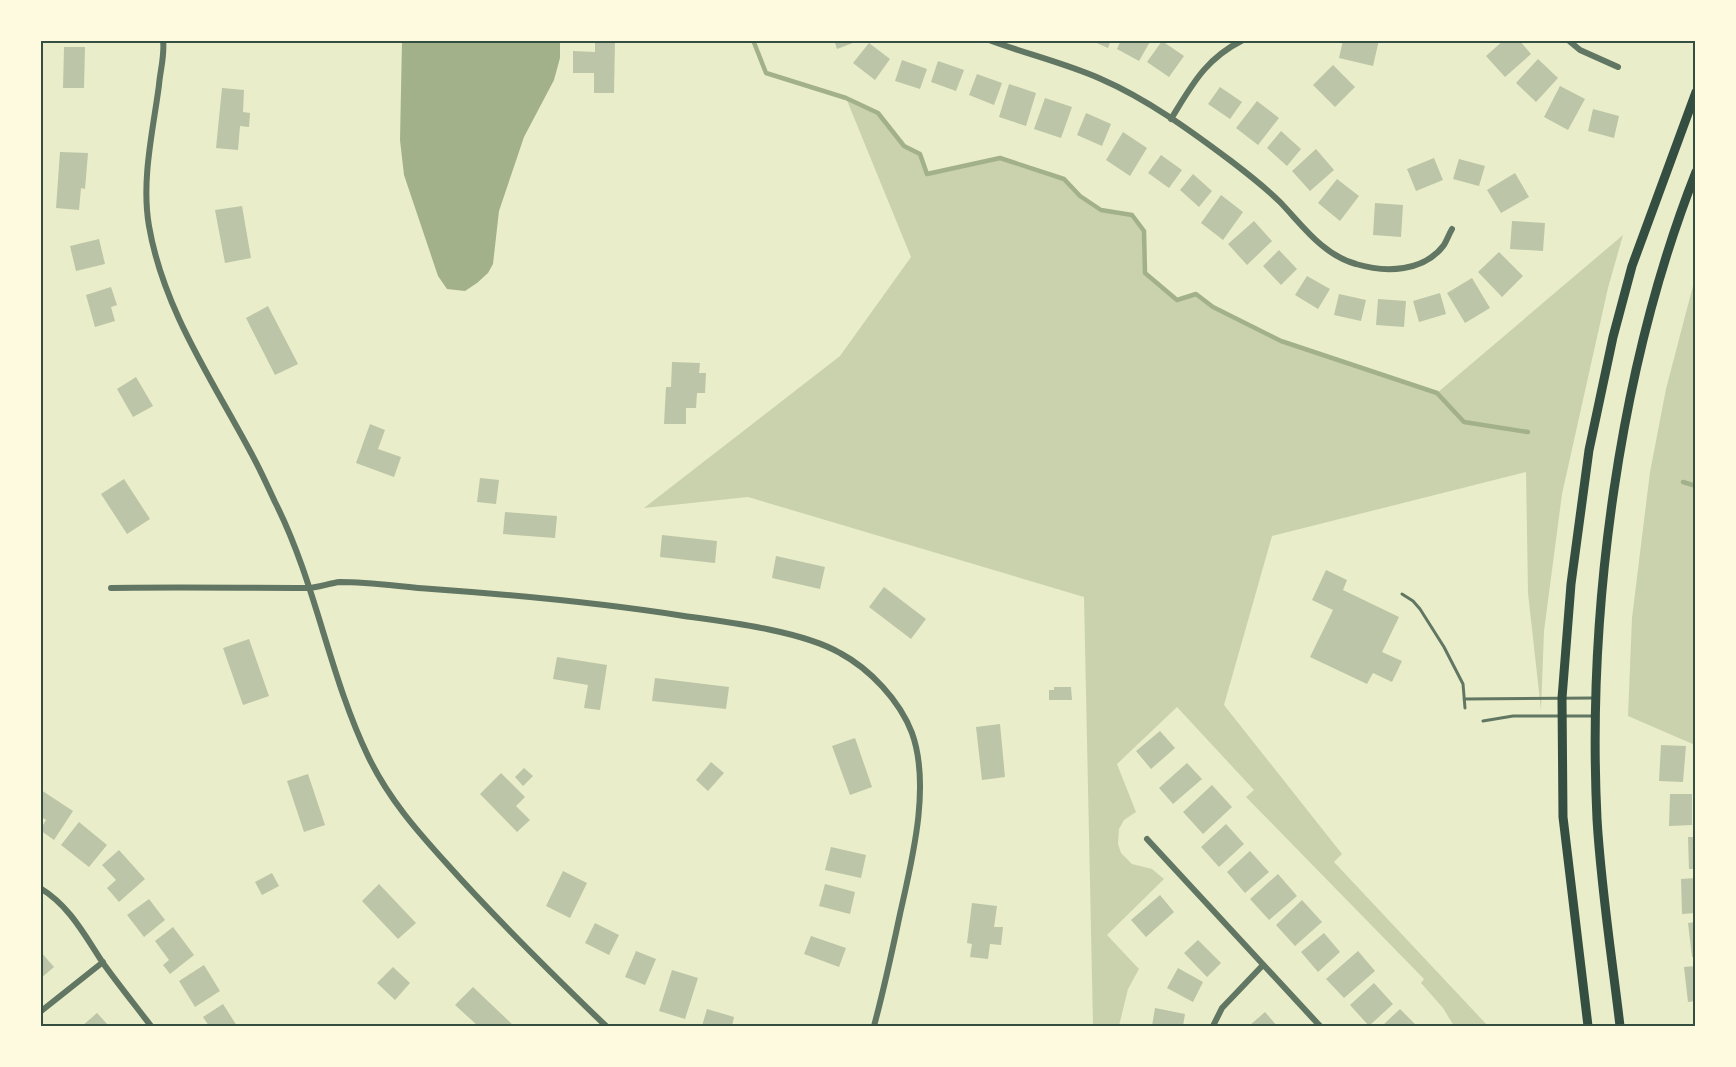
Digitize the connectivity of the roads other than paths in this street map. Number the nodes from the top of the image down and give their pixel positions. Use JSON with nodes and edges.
{"nodes":[{"id":1,"x":989,"y":40,"type":"edge"},
{"id":2,"x":1243,"y":40,"type":"edge"},
{"id":3,"x":1569,"y":40,"type":"edge"},
{"id":4,"x":165,"y":42,"type":"edge"},
{"id":5,"x":1618,"y":67,"type":"dead end"},
{"id":6,"x":1695,"y":92,"type":"edge"},
{"id":7,"x":1171,"y":119,"type":"junction"},
{"id":8,"x":1695,"y":172,"type":"edge"},
{"id":9,"x":1452,"y":229,"type":"dead end"},
{"id":10,"x":111,"y":588,"type":"dead end"},
{"id":11,"x":311,"y":588,"type":"junction"},
{"id":12,"x":1402,"y":594,"type":"dead end"},
{"id":13,"x":1563,"y":698,"type":"junction"},
{"id":14,"x":1597,"y":698,"type":"junction"},
{"id":15,"x":1464,"y":699,"type":"junction"},
{"id":16,"x":1465,"y":708,"type":"dead end"},
{"id":17,"x":1562,"y":716,"type":"junction"},
{"id":18,"x":1596,"y":716,"type":"junction"},
{"id":19,"x":1483,"y":721,"type":"dead end"},
{"id":20,"x":1147,"y":839,"type":"dead end"},
{"id":21,"x":40,"y":888,"type":"edge"},
{"id":22,"x":103,"y":962,"type":"junction"},
{"id":23,"x":1263,"y":964,"type":"junction"},
{"id":24,"x":40,"y":1012,"type":"edge"},
{"id":25,"x":151,"y":1026,"type":"edge"},
{"id":26,"x":606,"y":1026,"type":"edge"},
{"id":27,"x":874,"y":1026,"type":"edge"},
{"id":28,"x":1213,"y":1026,"type":"edge"},
{"id":29,"x":1320,"y":1026,"type":"edge"},
{"id":30,"x":1587,"y":1026,"type":"edge"},
{"id":31,"x":1620,"y":1026,"type":"edge"}],
"edges":[{"from":1,"to":7,"type":"street"},
{"from":2,"to":7,"type":"street"},
{"from":3,"to":5,"type":"street"},
{"from":4,"to":11,"type":"street"},
{"from":6,"to":13,"type":"main road"},
{"from":7,"to":9,"type":"street"},
{"from":8,"to":14,"type":"main road"},
{"from":10,"to":11,"type":"street"},
{"from":11,"to":26,"type":"street"},
{"from":11,"to":27,"type":"street"},
{"from":12,"to":15,"type":"lane"},
{"from":13,"to":14,"type":"lane"},
{"from":13,"to":15,"type":"lane"},
{"from":13,"to":17,"type":"main road"},
{"from":14,"to":18,"type":"main road"},
{"from":15,"to":16,"type":"lane"},
{"from":17,"to":18,"type":"lane"},
{"from":17,"to":19,"type":"lane"},
{"from":17,"to":30,"type":"main road"},
{"from":18,"to":31,"type":"main road"},
{"from":20,"to":23,"type":"street"},
{"from":21,"to":22,"type":"street"},
{"from":22,"to":24,"type":"street"},
{"from":22,"to":25,"type":"street"},
{"from":23,"to":28,"type":"street"},
{"from":23,"to":29,"type":"street"}]}
